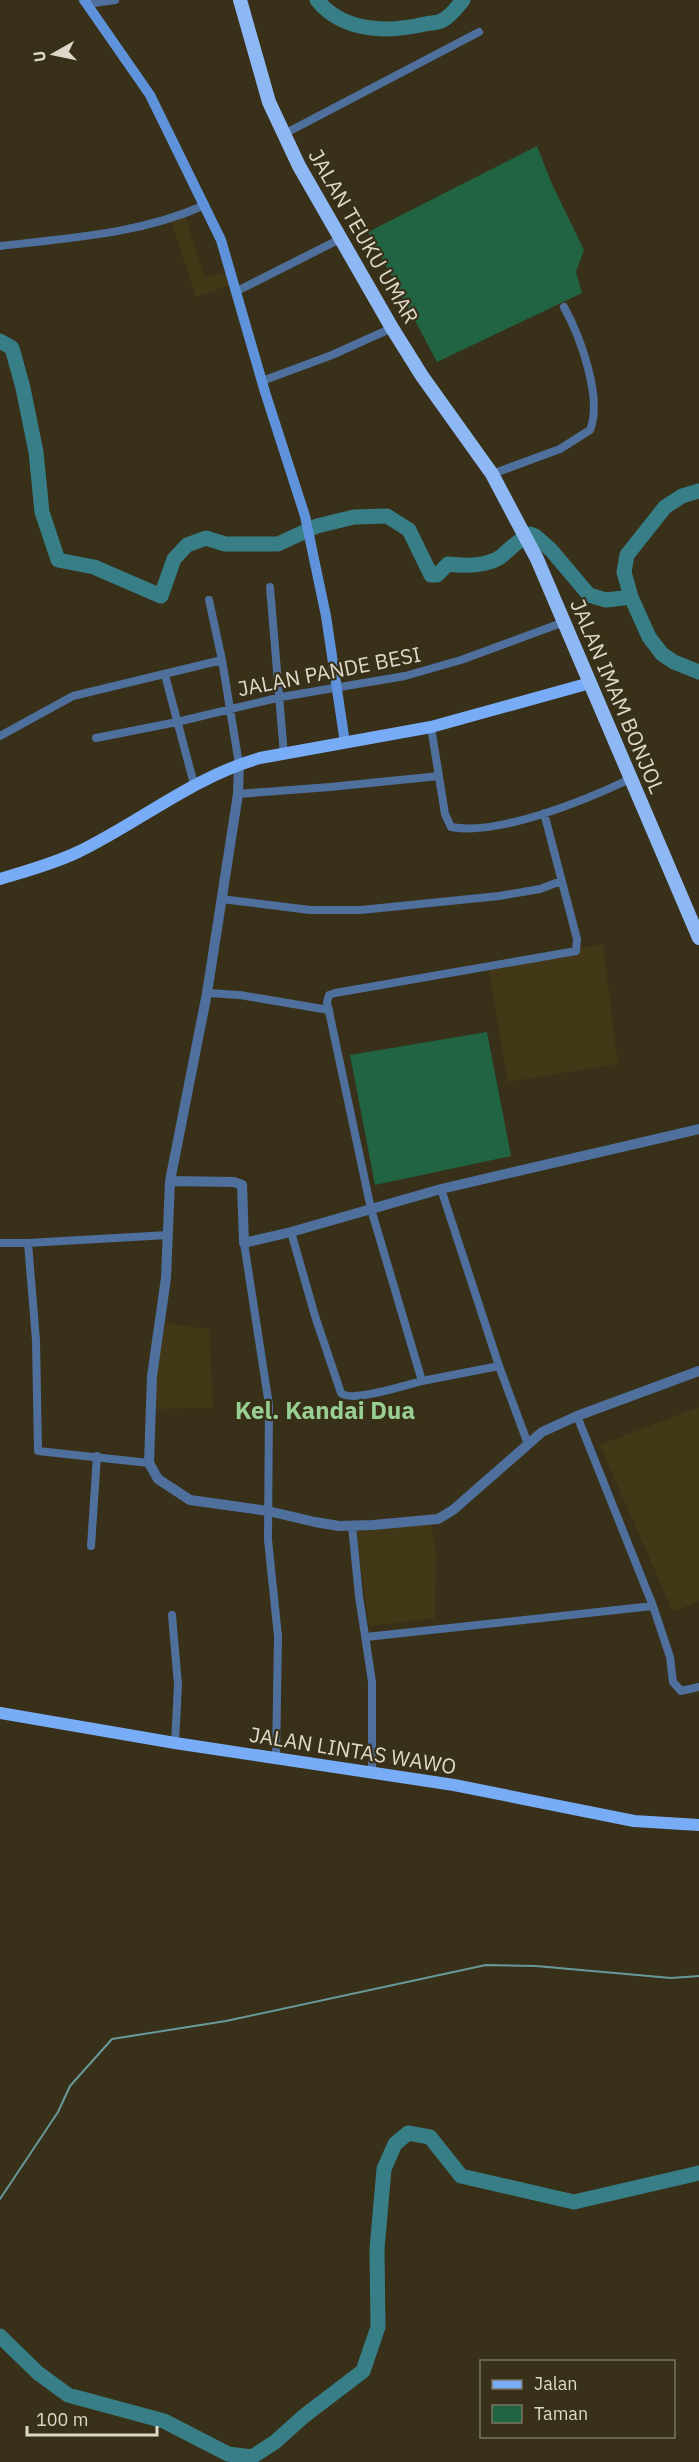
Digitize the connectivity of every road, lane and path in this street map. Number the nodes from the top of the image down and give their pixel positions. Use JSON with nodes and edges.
{"nodes":[{"id":1,"x":115,"y":0,"type":"edge"},
{"id":2,"x":240,"y":0,"type":"edge"},
{"id":3,"x":85,"y":2,"type":"edge"},
{"id":4,"x":479,"y":32,"type":"dead end"},
{"id":5,"x":284,"y":134,"type":"junction"},
{"id":6,"x":205,"y":204,"type":"junction"},
{"id":7,"x":340,"y":239,"type":"junction"},
{"id":8,"x":0,"y":246,"type":"edge"},
{"id":9,"x":237,"y":291,"type":"junction"},
{"id":10,"x":564,"y":307,"type":"dead end"},
{"id":11,"x":392,"y":328,"type":"junction"},
{"id":12,"x":262,"y":381,"type":"junction"},
{"id":13,"x":492,"y":474,"type":"junction"},
{"id":14,"x":270,"y":587,"type":"dead end"},
{"id":15,"x":209,"y":600,"type":"dead end"},
{"id":16,"x":564,"y":622,"type":"junction"},
{"id":17,"x":222,"y":660,"type":"junction"},
{"id":18,"x":165,"y":675,"type":"junction"},
{"id":19,"x":590,"y":683,"type":"junction"},
{"id":20,"x":337,"y":687,"type":"junction"},
{"id":21,"x":280,"y":697,"type":"junction"},
{"id":22,"x":230,"y":710,"type":"junction"},
{"id":23,"x":177,"y":722,"type":"junction"},
{"id":24,"x":431,"y":728,"type":"junction"},
{"id":25,"x":0,"y":736,"type":"edge"},
{"id":26,"x":96,"y":738,"type":"dead end"},
{"id":27,"x":345,"y":743,"type":"junction"},
{"id":28,"x":285,"y":755,"type":"junction"},
{"id":29,"x":239,"y":764,"type":"junction"},
{"id":30,"x":439,"y":776,"type":"junction"},
{"id":31,"x":630,"y":779,"type":"junction"},
{"id":32,"x":194,"y":784,"type":"junction"},
{"id":33,"x":238,"y":794,"type":"junction"},
{"id":34,"x":544,"y":813,"type":"junction"},
{"id":35,"x":0,"y":879,"type":"edge"},
{"id":36,"x":561,"y":881,"type":"junction"},
{"id":37,"x":221,"y":899,"type":"junction"},
{"id":38,"x":699,"y":938,"type":"edge"},
{"id":39,"x":207,"y":993,"type":"junction"},
{"id":40,"x":329,"y":1010,"type":"junction"},
{"id":41,"x":699,"y":1129,"type":"edge"},
{"id":42,"x":170,"y":1181,"type":"junction"},
{"id":43,"x":441,"y":1189,"type":"junction"},
{"id":44,"x":371,"y":1209,"type":"junction"},
{"id":45,"x":291,"y":1232,"type":"junction"},
{"id":46,"x":168,"y":1235,"type":"junction"},
{"id":47,"x":28,"y":1243,"type":"junction"},
{"id":48,"x":244,"y":1243,"type":"junction"},
{"id":49,"x":0,"y":1244,"type":"edge"},
{"id":50,"x":498,"y":1366,"type":"junction"},
{"id":51,"x":699,"y":1371,"type":"edge"},
{"id":52,"x":422,"y":1381,"type":"junction"},
{"id":53,"x":577,"y":1416,"type":"junction"},
{"id":54,"x":528,"y":1444,"type":"junction"},
{"id":55,"x":97,"y":1456,"type":"junction"},
{"id":56,"x":149,"y":1463,"type":"junction"},
{"id":57,"x":268,"y":1511,"type":"junction"},
{"id":58,"x":352,"y":1526,"type":"junction"},
{"id":59,"x":91,"y":1546,"type":"dead end"},
{"id":60,"x":653,"y":1606,"type":"junction"},
{"id":61,"x":172,"y":1615,"type":"dead end"},
{"id":62,"x":366,"y":1637,"type":"junction"},
{"id":63,"x":699,"y":1687,"type":"edge"},
{"id":64,"x":0,"y":1713,"type":"edge"},
{"id":65,"x":175,"y":1743,"type":"junction"},
{"id":66,"x":276,"y":1758,"type":"junction"},
{"id":67,"x":372,"y":1773,"type":"junction"},
{"id":68,"x":699,"y":1825,"type":"edge"}],
"edges":[{"from":1,"to":3,"type":"street"},
{"from":2,"to":5,"type":"highway","name":"JALAN TEUKU UMAR"},
{"from":3,"to":6,"type":"main road"},
{"from":4,"to":5,"type":"street"},
{"from":5,"to":7,"type":"highway","name":"JALAN TEUKU UMAR"},
{"from":6,"to":8,"type":"street"},
{"from":6,"to":9,"type":"main road"},
{"from":7,"to":9,"type":"street"},
{"from":7,"to":11,"type":"highway","name":"JALAN TEUKU UMAR"},
{"from":9,"to":12,"type":"main road"},
{"from":10,"to":13,"type":"street"},
{"from":11,"to":12,"type":"street"},
{"from":11,"to":13,"type":"highway","name":"JALAN TEUKU UMAR"},
{"from":12,"to":20,"type":"main road"},
{"from":13,"to":16,"type":"highway","name":"JALAN IMAM BONJOL"},
{"from":14,"to":21,"type":"street"},
{"from":15,"to":17,"type":"street"},
{"from":16,"to":19,"type":"highway","name":"JALAN IMAM BONJOL"},
{"from":16,"to":20,"type":"street","name":"JALAN PANDE BESI"},
{"from":17,"to":18,"type":"street"},
{"from":17,"to":22,"type":"street"},
{"from":18,"to":23,"type":"street"},
{"from":18,"to":25,"type":"street"},
{"from":19,"to":24,"type":"main road"},
{"from":19,"to":31,"type":"highway","name":"JALAN IMAM BONJOL"},
{"from":20,"to":21,"type":"street","name":"JALAN PANDE BESI"},
{"from":20,"to":27,"type":"main road"},
{"from":21,"to":22,"type":"street","name":"JALAN PANDE BESI"},
{"from":21,"to":28,"type":"street"},
{"from":22,"to":23,"type":"street","name":"JALAN PANDE BESI"},
{"from":22,"to":29,"type":"street"},
{"from":23,"to":26,"type":"street","name":"JALAN PANDE BESI"},
{"from":23,"to":32,"type":"street"},
{"from":24,"to":27,"type":"main road"},
{"from":24,"to":30,"type":"street"},
{"from":27,"to":28,"type":"main road"},
{"from":28,"to":29,"type":"main road"},
{"from":29,"to":32,"type":"main road"},
{"from":29,"to":33,"type":"street"},
{"from":30,"to":33,"type":"street"},
{"from":30,"to":34,"type":"street"},
{"from":31,"to":34,"type":"street"},
{"from":31,"to":38,"type":"highway","name":"JALAN IMAM BONJOL"},
{"from":32,"to":35,"type":"main road"},
{"from":33,"to":37,"type":"street"},
{"from":34,"to":36,"type":"street"},
{"from":36,"to":37,"type":"street"},
{"from":36,"to":40,"type":"street"},
{"from":37,"to":39,"type":"street"},
{"from":39,"to":40,"type":"street"},
{"from":39,"to":42,"type":"street"},
{"from":40,"to":44,"type":"street"},
{"from":41,"to":43,"type":"street"},
{"from":42,"to":46,"type":"street"},
{"from":42,"to":48,"type":"street"},
{"from":43,"to":44,"type":"street"},
{"from":43,"to":50,"type":"street"},
{"from":44,"to":45,"type":"street"},
{"from":44,"to":52,"type":"street"},
{"from":45,"to":48,"type":"street"},
{"from":45,"to":52,"type":"street"},
{"from":46,"to":47,"type":"street"},
{"from":46,"to":56,"type":"street"},
{"from":47,"to":49,"type":"street"},
{"from":47,"to":55,"type":"street"},
{"from":48,"to":57,"type":"street"},
{"from":50,"to":52,"type":"street"},
{"from":50,"to":54,"type":"street"},
{"from":51,"to":53,"type":"street"},
{"from":53,"to":54,"type":"street"},
{"from":53,"to":60,"type":"street"},
{"from":54,"to":58,"type":"street"},
{"from":55,"to":56,"type":"street"},
{"from":55,"to":59,"type":"street"},
{"from":56,"to":57,"type":"street"},
{"from":57,"to":58,"type":"street"},
{"from":57,"to":66,"type":"street"},
{"from":58,"to":62,"type":"street"},
{"from":60,"to":62,"type":"street"},
{"from":60,"to":63,"type":"street"},
{"from":61,"to":65,"type":"street"},
{"from":62,"to":67,"type":"street"},
{"from":64,"to":65,"type":"main road","name":"JALAN LINTAS WAWO"},
{"from":65,"to":66,"type":"main road","name":"JALAN LINTAS WAWO"},
{"from":66,"to":67,"type":"main road","name":"JALAN LINTAS WAWO"},
{"from":67,"to":68,"type":"main road","name":"JALAN LINTAS WAWO"}]}
